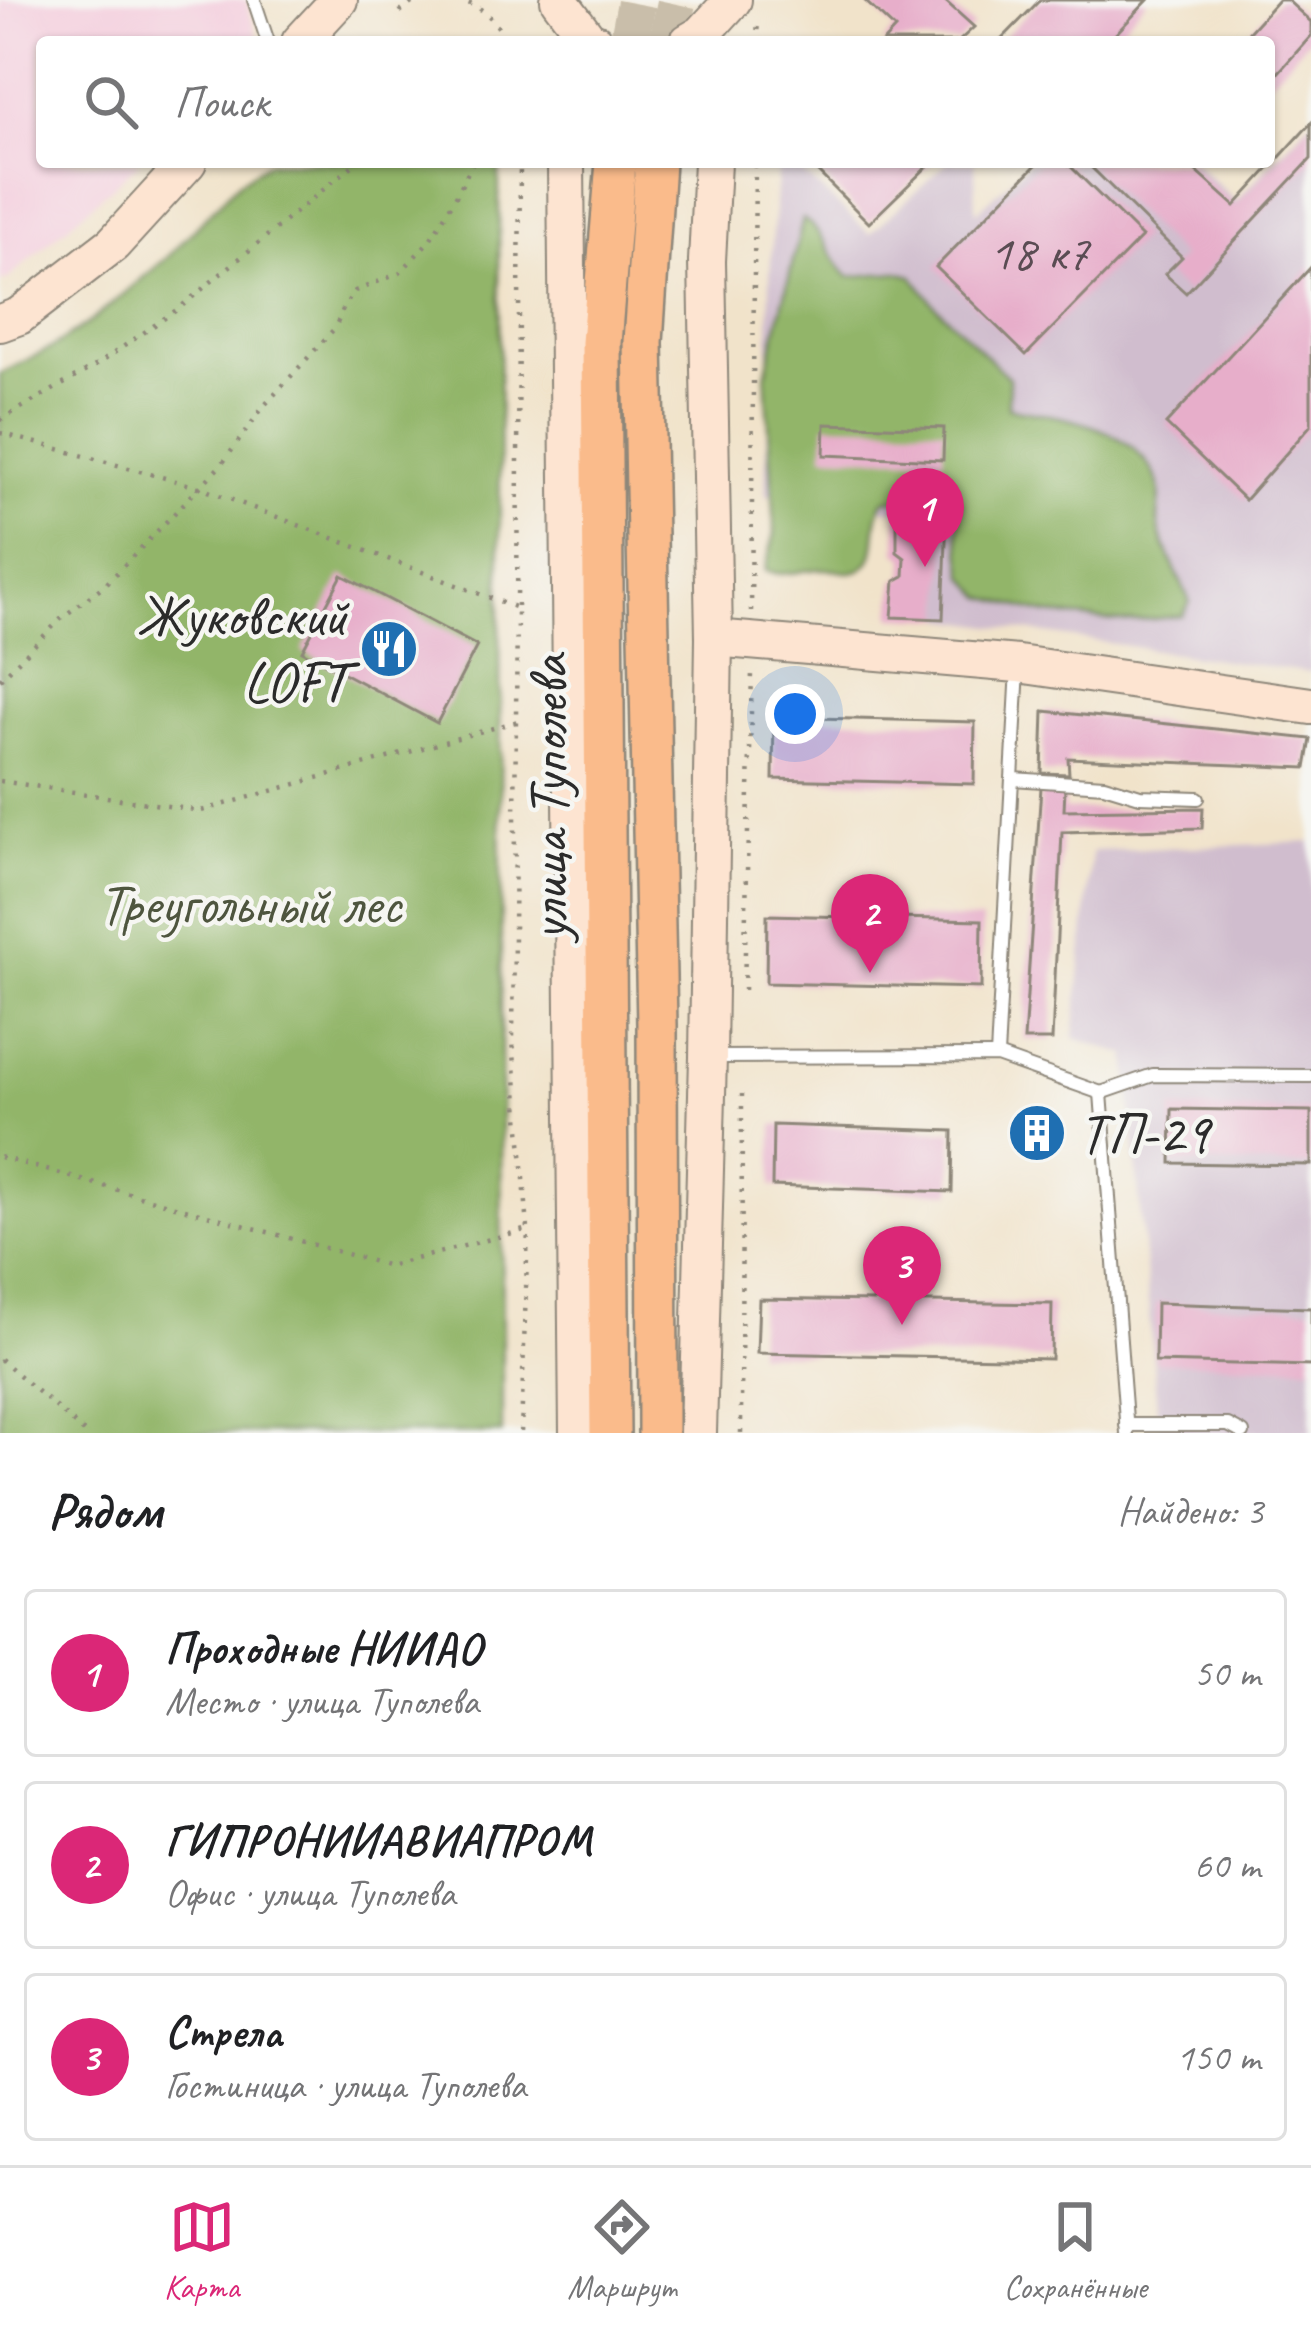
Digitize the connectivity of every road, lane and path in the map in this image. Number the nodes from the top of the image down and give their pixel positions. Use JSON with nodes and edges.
{"nodes":[{"id":1,"x":254,"y":0,"type":"edge"},
{"id":2,"x":339,"y":0,"type":"edge"},
{"id":3,"x":430,"y":0,"type":"edge"},
{"id":4,"x":457,"y":0,"type":"edge"},
{"id":5,"x":733,"y":0,"type":"edge"},
{"id":6,"x":400,"y":12,"type":"dead end"},
{"id":7,"x":563,"y":12,"type":"edge"},
{"id":8,"x":266,"y":36,"type":"edge"},
{"id":9,"x":306,"y":36,"type":"edge"},
{"id":10,"x":505,"y":36,"type":"edge"},
{"id":11,"x":586,"y":36,"type":"edge"},
{"id":12,"x":698,"y":36,"type":"edge"},
{"id":13,"x":728,"y":36,"type":"edge"},
{"id":14,"x":182,"y":168,"type":"edge"},
{"id":15,"x":350,"y":168,"type":"edge"},
{"id":16,"x":470,"y":168,"type":"edge"},
{"id":17,"x":520,"y":168,"type":"edge"},
{"id":18,"x":566,"y":168,"type":"edge"},
{"id":19,"x":616,"y":168,"type":"edge"},
{"id":20,"x":655,"y":168,"type":"edge"},
{"id":21,"x":712,"y":168,"type":"edge"},
{"id":22,"x":755,"y":168,"type":"edge"},
{"id":23,"x":0,"y":323,"type":"edge"},
{"id":24,"x":643,"y":342,"type":"junction"},
{"id":25,"x":601,"y":343,"type":"junction"},
{"id":26,"x":0,"y":420,"type":"edge"},
{"id":27,"x":0,"y":433,"type":"edge"},
{"id":28,"x":198,"y":487,"type":"junction"},
{"id":29,"x":517,"y":608,"type":"junction"},
{"id":30,"x":714,"y":638,"type":"junction"},
{"id":31,"x":752,"y":643,"type":"junction"},
{"id":32,"x":1018,"y":664,"type":"junction"},
{"id":33,"x":0,"y":679,"type":"edge"},
{"id":34,"x":1311,"y":706,"type":"edge"},
{"id":35,"x":518,"y":722,"type":"junction"},
{"id":36,"x":1013,"y":779,"type":"junction"},
{"id":37,"x":0,"y":781,"type":"edge"},
{"id":38,"x":1198,"y":798,"type":"dead end"},
{"id":39,"x":997,"y":1056,"type":"junction"},
{"id":40,"x":708,"y":1057,"type":"junction"},
{"id":41,"x":1311,"y":1076,"type":"edge"},
{"id":42,"x":1101,"y":1094,"type":"junction"},
{"id":43,"x":0,"y":1157,"type":"edge"},
{"id":44,"x":528,"y":1229,"type":"junction"},
{"id":45,"x":0,"y":1359,"type":"edge"},
{"id":46,"x":1126,"y":1429,"type":"edge"},
{"id":47,"x":85,"y":1433,"type":"edge"},
{"id":48,"x":521,"y":1433,"type":"edge"},
{"id":49,"x":578,"y":1433,"type":"edge"},
{"id":50,"x":610,"y":1433,"type":"edge"},
{"id":51,"x":658,"y":1433,"type":"edge"},
{"id":52,"x":698,"y":1433,"type":"edge"},
{"id":53,"x":1243,"y":1433,"type":"edge"}],
"edges":[{"from":1,"to":8,"type":"lane"},
{"from":2,"to":9,"type":"main road"},
{"from":3,"to":6,"type":"path"},
{"from":4,"to":10,"type":"path"},
{"from":5,"to":12,"type":"main road"},
{"from":5,"to":13,"type":"main road"},
{"from":7,"to":11,"type":"main road"},
{"from":14,"to":23,"type":"main road"},
{"from":15,"to":26,"type":"path"},
{"from":16,"to":28,"type":"path"},
{"from":17,"to":29,"type":"path"},
{"from":18,"to":49,"type":"main road","name":"улица Туполева"},
{"from":19,"to":25,"type":"main road","name":"улица Туполева"},
{"from":20,"to":24,"type":"main road","name":"улица Туполева"},
{"from":21,"to":30,"type":"main road"},
{"from":22,"to":31,"type":"path"},
{"from":24,"to":25,"type":"lane"},
{"from":24,"to":51,"type":"main road","name":"улица Туполева"},
{"from":25,"to":50,"type":"main road","name":"улица Туполева"},
{"from":27,"to":28,"type":"path"},
{"from":28,"to":29,"type":"path"},
{"from":28,"to":33,"type":"path"},
{"from":29,"to":35,"type":"path"},
{"from":30,"to":31,"type":"main road"},
{"from":30,"to":40,"type":"main road"},
{"from":31,"to":32,"type":"main road"},
{"from":32,"to":34,"type":"main road"},
{"from":32,"to":36,"type":"lane"},
{"from":35,"to":37,"type":"path"},
{"from":35,"to":44,"type":"path"},
{"from":36,"to":38,"type":"lane"},
{"from":36,"to":39,"type":"lane"},
{"from":39,"to":40,"type":"lane"},
{"from":39,"to":42,"type":"lane"},
{"from":40,"to":52,"type":"main road"},
{"from":41,"to":42,"type":"lane"},
{"from":42,"to":46,"type":"lane"},
{"from":43,"to":44,"type":"path"},
{"from":44,"to":48,"type":"path"},
{"from":45,"to":47,"type":"path"},
{"from":46,"to":53,"type":"lane"}]}
